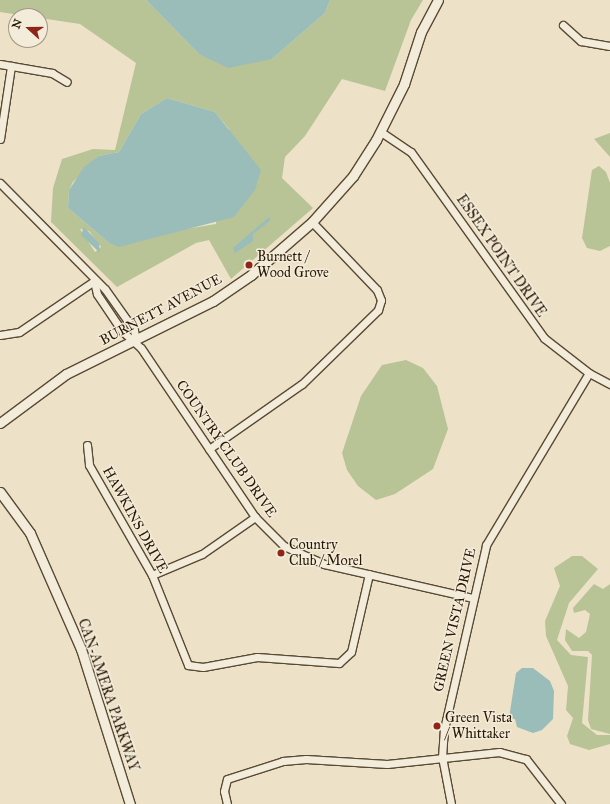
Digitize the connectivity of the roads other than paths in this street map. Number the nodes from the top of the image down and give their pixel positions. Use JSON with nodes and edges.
{"nodes":[{"id":1,"x":438,"y":0,"type":"edge"},
{"id":2,"x":562,"y":25,"type":"dead end"},
{"id":3,"x":610,"y":46,"type":"edge"},
{"id":4,"x":0,"y":64,"type":"edge"},
{"id":5,"x":11,"y":66,"type":"junction"},
{"id":6,"x":67,"y":82,"type":"dead end"},
{"id":7,"x":380,"y":132,"type":"junction"},
{"id":8,"x":0,"y":139,"type":"edge"},
{"id":9,"x":0,"y":183,"type":"edge"},
{"id":10,"x":312,"y":222,"type":"junction"},
{"id":11,"x":94,"y":281,"type":"junction"},
{"id":12,"x":0,"y":335,"type":"edge"},
{"id":13,"x":136,"y":341,"type":"junction"},
{"id":14,"x":589,"y":372,"type":"junction"},
{"id":15,"x":610,"y":384,"type":"edge"},
{"id":16,"x":0,"y":423,"type":"edge"},
{"id":17,"x":87,"y":445,"type":"dead end"},
{"id":18,"x":209,"y":449,"type":"junction"},
{"id":19,"x":0,"y":492,"type":"edge"},
{"id":20,"x":255,"y":517,"type":"junction"},
{"id":21,"x":369,"y":574,"type":"junction"},
{"id":22,"x":152,"y":575,"type":"junction"},
{"id":23,"x":472,"y":598,"type":"junction"},
{"id":24,"x":442,"y":757,"type":"junction"},
{"id":25,"x":130,"y":804,"type":"edge"},
{"id":26,"x":227,"y":804,"type":"edge"},
{"id":27,"x":451,"y":804,"type":"edge"},
{"id":28,"x":561,"y":804,"type":"edge"}],
"edges":[{"from":1,"to":7,"type":"street","name":"BURNETT AVENUE"},
{"from":2,"to":3,"type":"street"},
{"from":4,"to":5,"type":"street"},
{"from":5,"to":6,"type":"street"},
{"from":5,"to":8,"type":"street"},
{"from":7,"to":10,"type":"street","name":"BURNETT AVENUE"},
{"from":7,"to":14,"type":"street","name":"ESSEX POINT DRIVE"},
{"from":9,"to":11,"type":"street","name":"COUNTRY CLUB DRIVE"},
{"from":10,"to":13,"type":"street","name":"BURNETT AVENUE"},
{"from":10,"to":18,"type":"street"},
{"from":11,"to":12,"type":"street"},
{"from":11,"to":13,"type":"street","name":"COUNTRY CLUB DRIVE"},
{"from":13,"to":16,"type":"street","name":"BURNETT AVENUE"},
{"from":13,"to":18,"type":"street","name":"COUNTRY CLUB DRIVE"},
{"from":14,"to":15,"type":"street","name":"ESSEX POINT DRIVE"},
{"from":14,"to":23,"type":"street","name":"GREEN VISTA DRIVE"},
{"from":17,"to":22,"type":"street","name":"HAWKINS DRIVE"},
{"from":18,"to":20,"type":"street","name":"COUNTRY CLUB DRIVE"},
{"from":19,"to":25,"type":"street","name":"CAN-AMERA PARKWAY"},
{"from":20,"to":21,"type":"street","name":"COUNTRY CLUB DRIVE"},
{"from":20,"to":22,"type":"street"},
{"from":21,"to":22,"type":"street","name":"HAWKINS DRIVE"},
{"from":21,"to":23,"type":"street","name":"COUNTRY CLUB DRIVE"},
{"from":23,"to":24,"type":"street","name":"GREEN VISTA DRIVE"},
{"from":24,"to":26,"type":"street"},
{"from":24,"to":27,"type":"street","name":"GREEN VISTA DRIVE"},
{"from":24,"to":28,"type":"street"}]}
